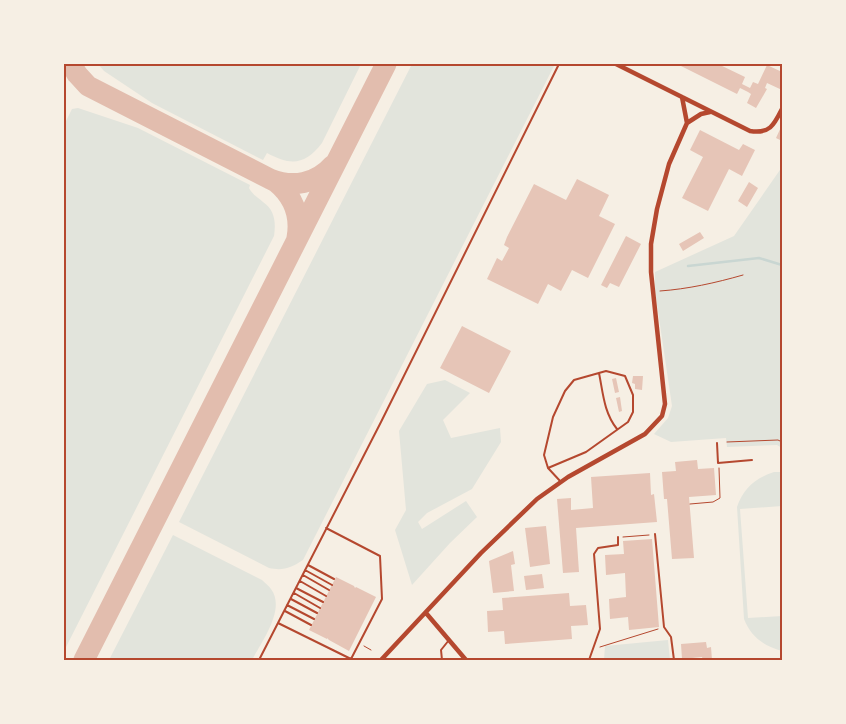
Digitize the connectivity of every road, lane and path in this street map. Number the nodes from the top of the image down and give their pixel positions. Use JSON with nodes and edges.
{"nodes":[{"id":1,"x":559,"y":64,"type":"edge"},
{"id":2,"x":616,"y":64,"type":"edge"},
{"id":3,"x":682,"y":97,"type":"junction"},
{"id":4,"x":782,"y":109,"type":"edge"},
{"id":5,"x":710,"y":112,"type":"junction"},
{"id":6,"x":687,"y":123,"type":"junction"},
{"id":7,"x":743,"y":275,"type":"dead end"},
{"id":8,"x":652,"y":292,"type":"junction"},
{"id":9,"x":599,"y":373,"type":"junction"},
{"id":10,"x":617,"y":429,"type":"junction"},
{"id":11,"x":727,"y":442,"type":"dead end"},
{"id":12,"x":782,"y":442,"type":"edge"},
{"id":13,"x":717,"y":444,"type":"dead end"},
{"id":14,"x":752,"y":460,"type":"dead end"},
{"id":15,"x":718,"y":463,"type":"junction"},
{"id":16,"x":548,"y":468,"type":"junction"},
{"id":17,"x":561,"y":482,"type":"junction"},
{"id":18,"x":690,"y":504,"type":"dead end"},
{"id":19,"x":326,"y":528,"type":"junction"},
{"id":20,"x":655,"y":534,"type":"joint"},
{"id":21,"x":618,"y":537,"type":"joint"},
{"id":22,"x":307,"y":565,"type":"junction"},
{"id":23,"x":305,"y":570,"type":"junction"},
{"id":24,"x":302,"y":575,"type":"junction"},
{"id":25,"x":334,"y":579,"type":"dead end"},
{"id":26,"x":299,"y":581,"type":"junction"},
{"id":27,"x":332,"y":585,"type":"dead end"},
{"id":28,"x":296,"y":587,"type":"junction"},
{"id":29,"x":329,"y":590,"type":"dead end"},
{"id":30,"x":293,"y":593,"type":"junction"},
{"id":31,"x":326,"y":596,"type":"dead end"},
{"id":32,"x":290,"y":599,"type":"junction"},
{"id":33,"x":323,"y":602,"type":"dead end"},
{"id":34,"x":287,"y":605,"type":"junction"},
{"id":35,"x":320,"y":608,"type":"dead end"},
{"id":36,"x":284,"y":611,"type":"junction"},
{"id":37,"x":317,"y":613,"type":"dead end"},
{"id":38,"x":426,"y":613,"type":"junction"},
{"id":39,"x":314,"y":619,"type":"dead end"},
{"id":40,"x":278,"y":623,"type":"junction"},
{"id":41,"x":312,"y":625,"type":"dead end"},
{"id":42,"x":664,"y":627,"type":"junction"},
{"id":43,"x":449,"y":640,"type":"junction"},
{"id":44,"x":358,"y":644,"type":"junction"},
{"id":45,"x":592,"y":649,"type":"junction"},
{"id":46,"x":371,"y":650,"type":"dead end"},
{"id":47,"x":259,"y":660,"type":"edge"},
{"id":48,"x":352,"y":660,"type":"edge"},
{"id":49,"x":381,"y":660,"type":"edge"},
{"id":50,"x":442,"y":660,"type":"edge"},
{"id":51,"x":466,"y":660,"type":"edge"},
{"id":52,"x":589,"y":660,"type":"edge"},
{"id":53,"x":674,"y":660,"type":"edge"}],
"edges":[{"from":1,"to":19,"type":"lane"},
{"from":2,"to":3,"type":"street"},
{"from":3,"to":5,"type":"street"},
{"from":3,"to":6,"type":"street"},
{"from":4,"to":5,"type":"street"},
{"from":5,"to":6,"type":"street"},
{"from":6,"to":8,"type":"street"},
{"from":7,"to":8,"type":"path"},
{"from":8,"to":17,"type":"street"},
{"from":9,"to":10,"type":"lane"},
{"from":9,"to":10,"type":"lane"},
{"from":9,"to":16,"type":"lane"},
{"from":10,"to":16,"type":"lane"},
{"from":11,"to":12,"type":"path"},
{"from":13,"to":15,"type":"lane"},
{"from":14,"to":15,"type":"lane"},
{"from":15,"to":18,"type":"path"},
{"from":16,"to":17,"type":"lane"},
{"from":17,"to":38,"type":"street"},
{"from":19,"to":22,"type":"lane"},
{"from":19,"to":44,"type":"lane"},
{"from":20,"to":21,"type":"path"},
{"from":20,"to":42,"type":"lane"},
{"from":21,"to":45,"type":"lane"},
{"from":22,"to":23,"type":"lane"},
{"from":22,"to":25,"type":"lane"},
{"from":23,"to":24,"type":"lane"},
{"from":23,"to":27,"type":"lane"},
{"from":24,"to":26,"type":"lane"},
{"from":24,"to":29,"type":"lane"},
{"from":26,"to":28,"type":"lane"},
{"from":26,"to":31,"type":"lane"},
{"from":28,"to":30,"type":"lane"},
{"from":28,"to":33,"type":"lane"},
{"from":30,"to":32,"type":"lane"},
{"from":30,"to":35,"type":"lane"},
{"from":32,"to":34,"type":"lane"},
{"from":32,"to":37,"type":"lane"},
{"from":34,"to":36,"type":"lane"},
{"from":34,"to":39,"type":"lane"},
{"from":36,"to":40,"type":"lane"},
{"from":36,"to":41,"type":"lane"},
{"from":38,"to":43,"type":"street"},
{"from":38,"to":49,"type":"street"},
{"from":40,"to":47,"type":"lane"},
{"from":40,"to":48,"type":"lane"},
{"from":42,"to":45,"type":"path"},
{"from":42,"to":53,"type":"lane"},
{"from":43,"to":50,"type":"lane"},
{"from":43,"to":51,"type":"street"},
{"from":44,"to":46,"type":"path"},
{"from":44,"to":48,"type":"lane"},
{"from":45,"to":52,"type":"lane"}]}
